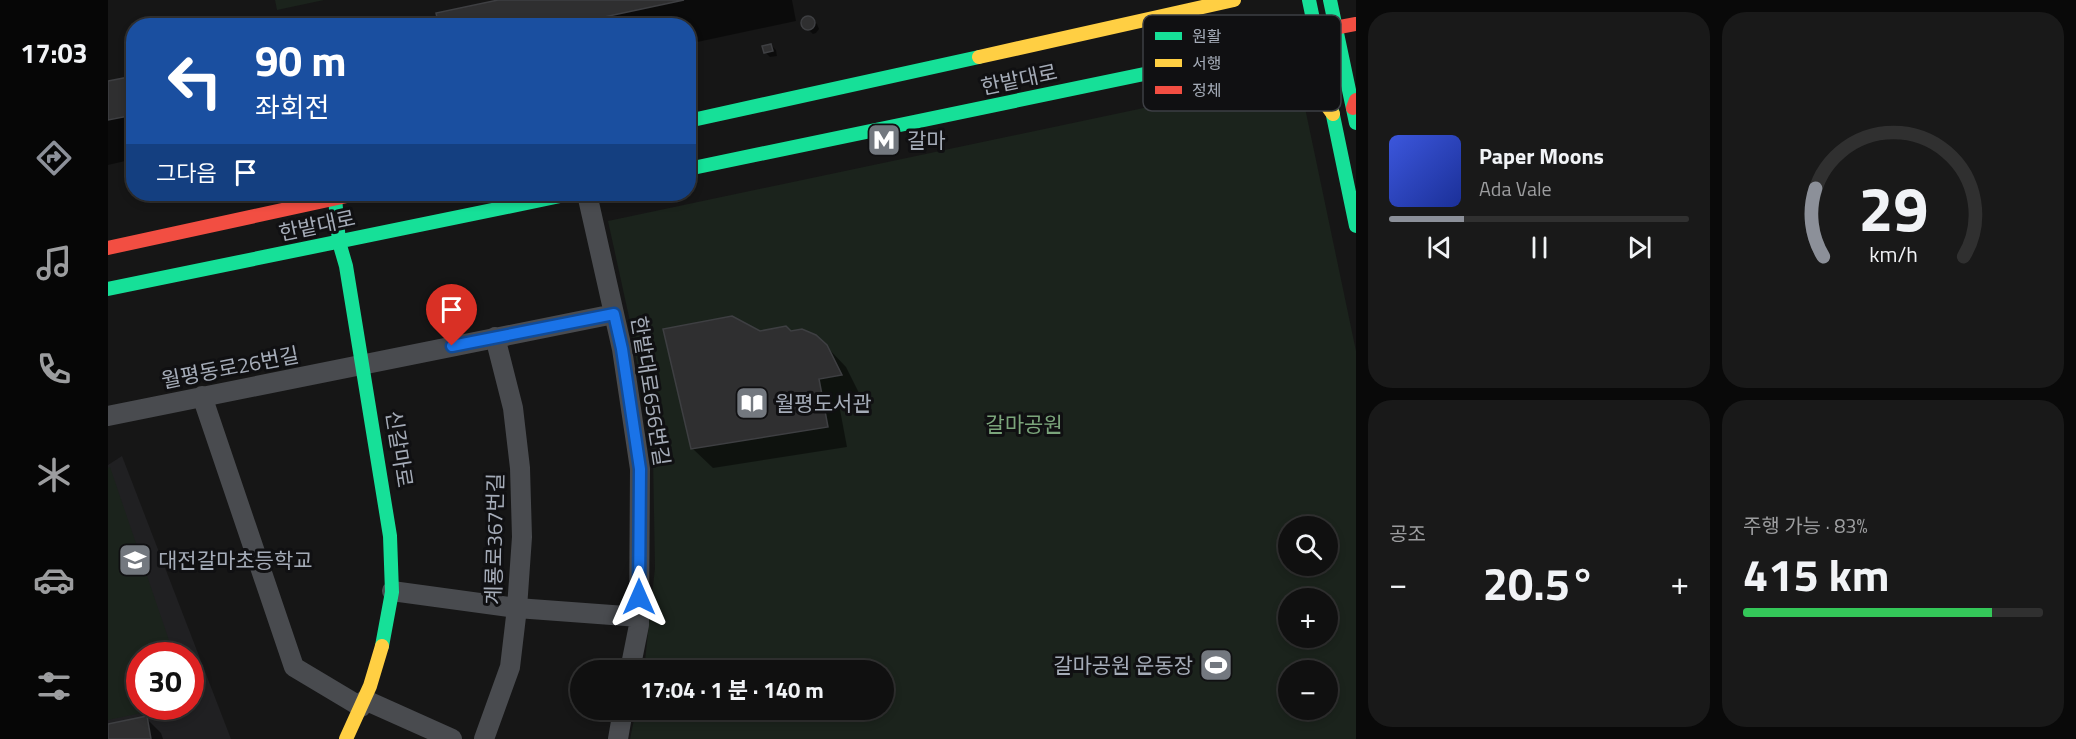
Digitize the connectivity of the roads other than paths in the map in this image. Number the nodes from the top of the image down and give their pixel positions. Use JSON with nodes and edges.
{"nodes":[{"id":1,"x":1212,"y":0,"type":"edge"},
{"id":2,"x":1233,"y":0,"type":"edge"},
{"id":3,"x":1309,"y":0,"type":"edge"},
{"id":4,"x":1330,"y":0,"type":"edge"},
{"id":5,"x":1189,"y":11,"type":"junction"},
{"id":6,"x":1171,"y":15,"type":"edge"},
{"id":7,"x":1312,"y":15,"type":"edge"},
{"id":8,"x":1333,"y":15,"type":"edge"},
{"id":9,"x":1143,"y":21,"type":"edge"},
{"id":10,"x":1356,"y":24,"type":"edge"},
{"id":11,"x":1341,"y":27,"type":"edge"},
{"id":12,"x":1341,"y":49,"type":"edge"},
{"id":13,"x":1143,"y":74,"type":"edge"},
{"id":14,"x":1354,"y":104,"type":"edge"},
{"id":15,"x":1331,"y":111,"type":"edge"},
{"id":16,"x":1332,"y":111,"type":"edge"},
{"id":17,"x":1333,"y":114,"type":"junction"},
{"id":18,"x":696,"y":119,"type":"edge"},
{"id":19,"x":1356,"y":123,"type":"edge"},
{"id":20,"x":696,"y":167,"type":"edge"},
{"id":21,"x":321,"y":201,"type":"edge"},
{"id":22,"x":335,"y":201,"type":"edge"},
{"id":23,"x":536,"y":201,"type":"edge"},
{"id":24,"x":589,"y":201,"type":"edge"},
{"id":25,"x":1356,"y":226,"type":"edge"},
{"id":26,"x":339,"y":242,"type":"junction"},
{"id":27,"x":108,"y":248,"type":"edge"},
{"id":28,"x":108,"y":289,"type":"edge"},
{"id":29,"x":614,"y":314,"type":"junction"},
{"id":30,"x":495,"y":337,"type":"junction"},
{"id":31,"x":361,"y":365,"type":"junction"},
{"id":32,"x":202,"y":396,"type":"junction"},
{"id":33,"x":108,"y":416,"type":"edge"},
{"id":34,"x":392,"y":591,"type":"junction"},
{"id":35,"x":517,"y":608,"type":"junction"},
{"id":36,"x":639,"y":617,"type":"junction"},
{"id":37,"x":632,"y":660,"type":"edge"},
{"id":38,"x":363,"y":704,"type":"junction"},
{"id":39,"x":621,"y":720,"type":"edge"},
{"id":40,"x":346,"y":739,"type":"edge"},
{"id":41,"x":452,"y":739,"type":"edge"},
{"id":42,"x":484,"y":739,"type":"edge"},
{"id":43,"x":618,"y":739,"type":"edge"}],
"edges":[{"from":1,"to":5,"type":"main road"},
{"from":2,"to":5,"type":"main road","name":"한밭대로"},
{"from":3,"to":7,"type":"main road"},
{"from":4,"to":8,"type":"main road"},
{"from":5,"to":6,"type":"main road","name":"한밭대로"},
{"from":9,"to":18,"type":"main road","name":"한밭대로"},
{"from":10,"to":11,"type":"main road","name":"한밭대로"},
{"from":12,"to":14,"type":"main road"},
{"from":13,"to":20,"type":"main road","name":"한밭대로"},
{"from":14,"to":19,"type":"main road"},
{"from":15,"to":17,"type":"main road"},
{"from":16,"to":17,"type":"main road"},
{"from":17,"to":25,"type":"main road"},
{"from":21,"to":27,"type":"main road","name":"한밭대로"},
{"from":22,"to":26,"type":"main road","name":"신갈마로"},
{"from":23,"to":26,"type":"main road","name":"한밭대로"},
{"from":24,"to":29,"type":"street","name":"한밭대로656번길"},
{"from":26,"to":28,"type":"main road","name":"한밭대로"},
{"from":26,"to":31,"type":"main road","name":"신갈마로"},
{"from":29,"to":30,"type":"street","name":"월평동로26번길"},
{"from":29,"to":36,"type":"street","name":"한밭대로656번길"},
{"from":30,"to":31,"type":"street","name":"월평동로26번길"},
{"from":30,"to":35,"type":"street","name":"계룡로367번길"},
{"from":31,"to":32,"type":"street","name":"월평동로26번길"},
{"from":31,"to":34,"type":"main road","name":"신갈마로"},
{"from":32,"to":33,"type":"street","name":"월평동로26번길"},
{"from":32,"to":38,"type":"street"},
{"from":34,"to":35,"type":"street"},
{"from":34,"to":38,"type":"main road","name":"신갈마로"},
{"from":35,"to":36,"type":"street"},
{"from":35,"to":42,"type":"street","name":"계룡로367번길"},
{"from":36,"to":37,"type":"street","name":"한밭대로656번길"},
{"from":38,"to":40,"type":"main road","name":"신갈마로"},
{"from":38,"to":41,"type":"street"},
{"from":39,"to":43,"type":"street"}]}
